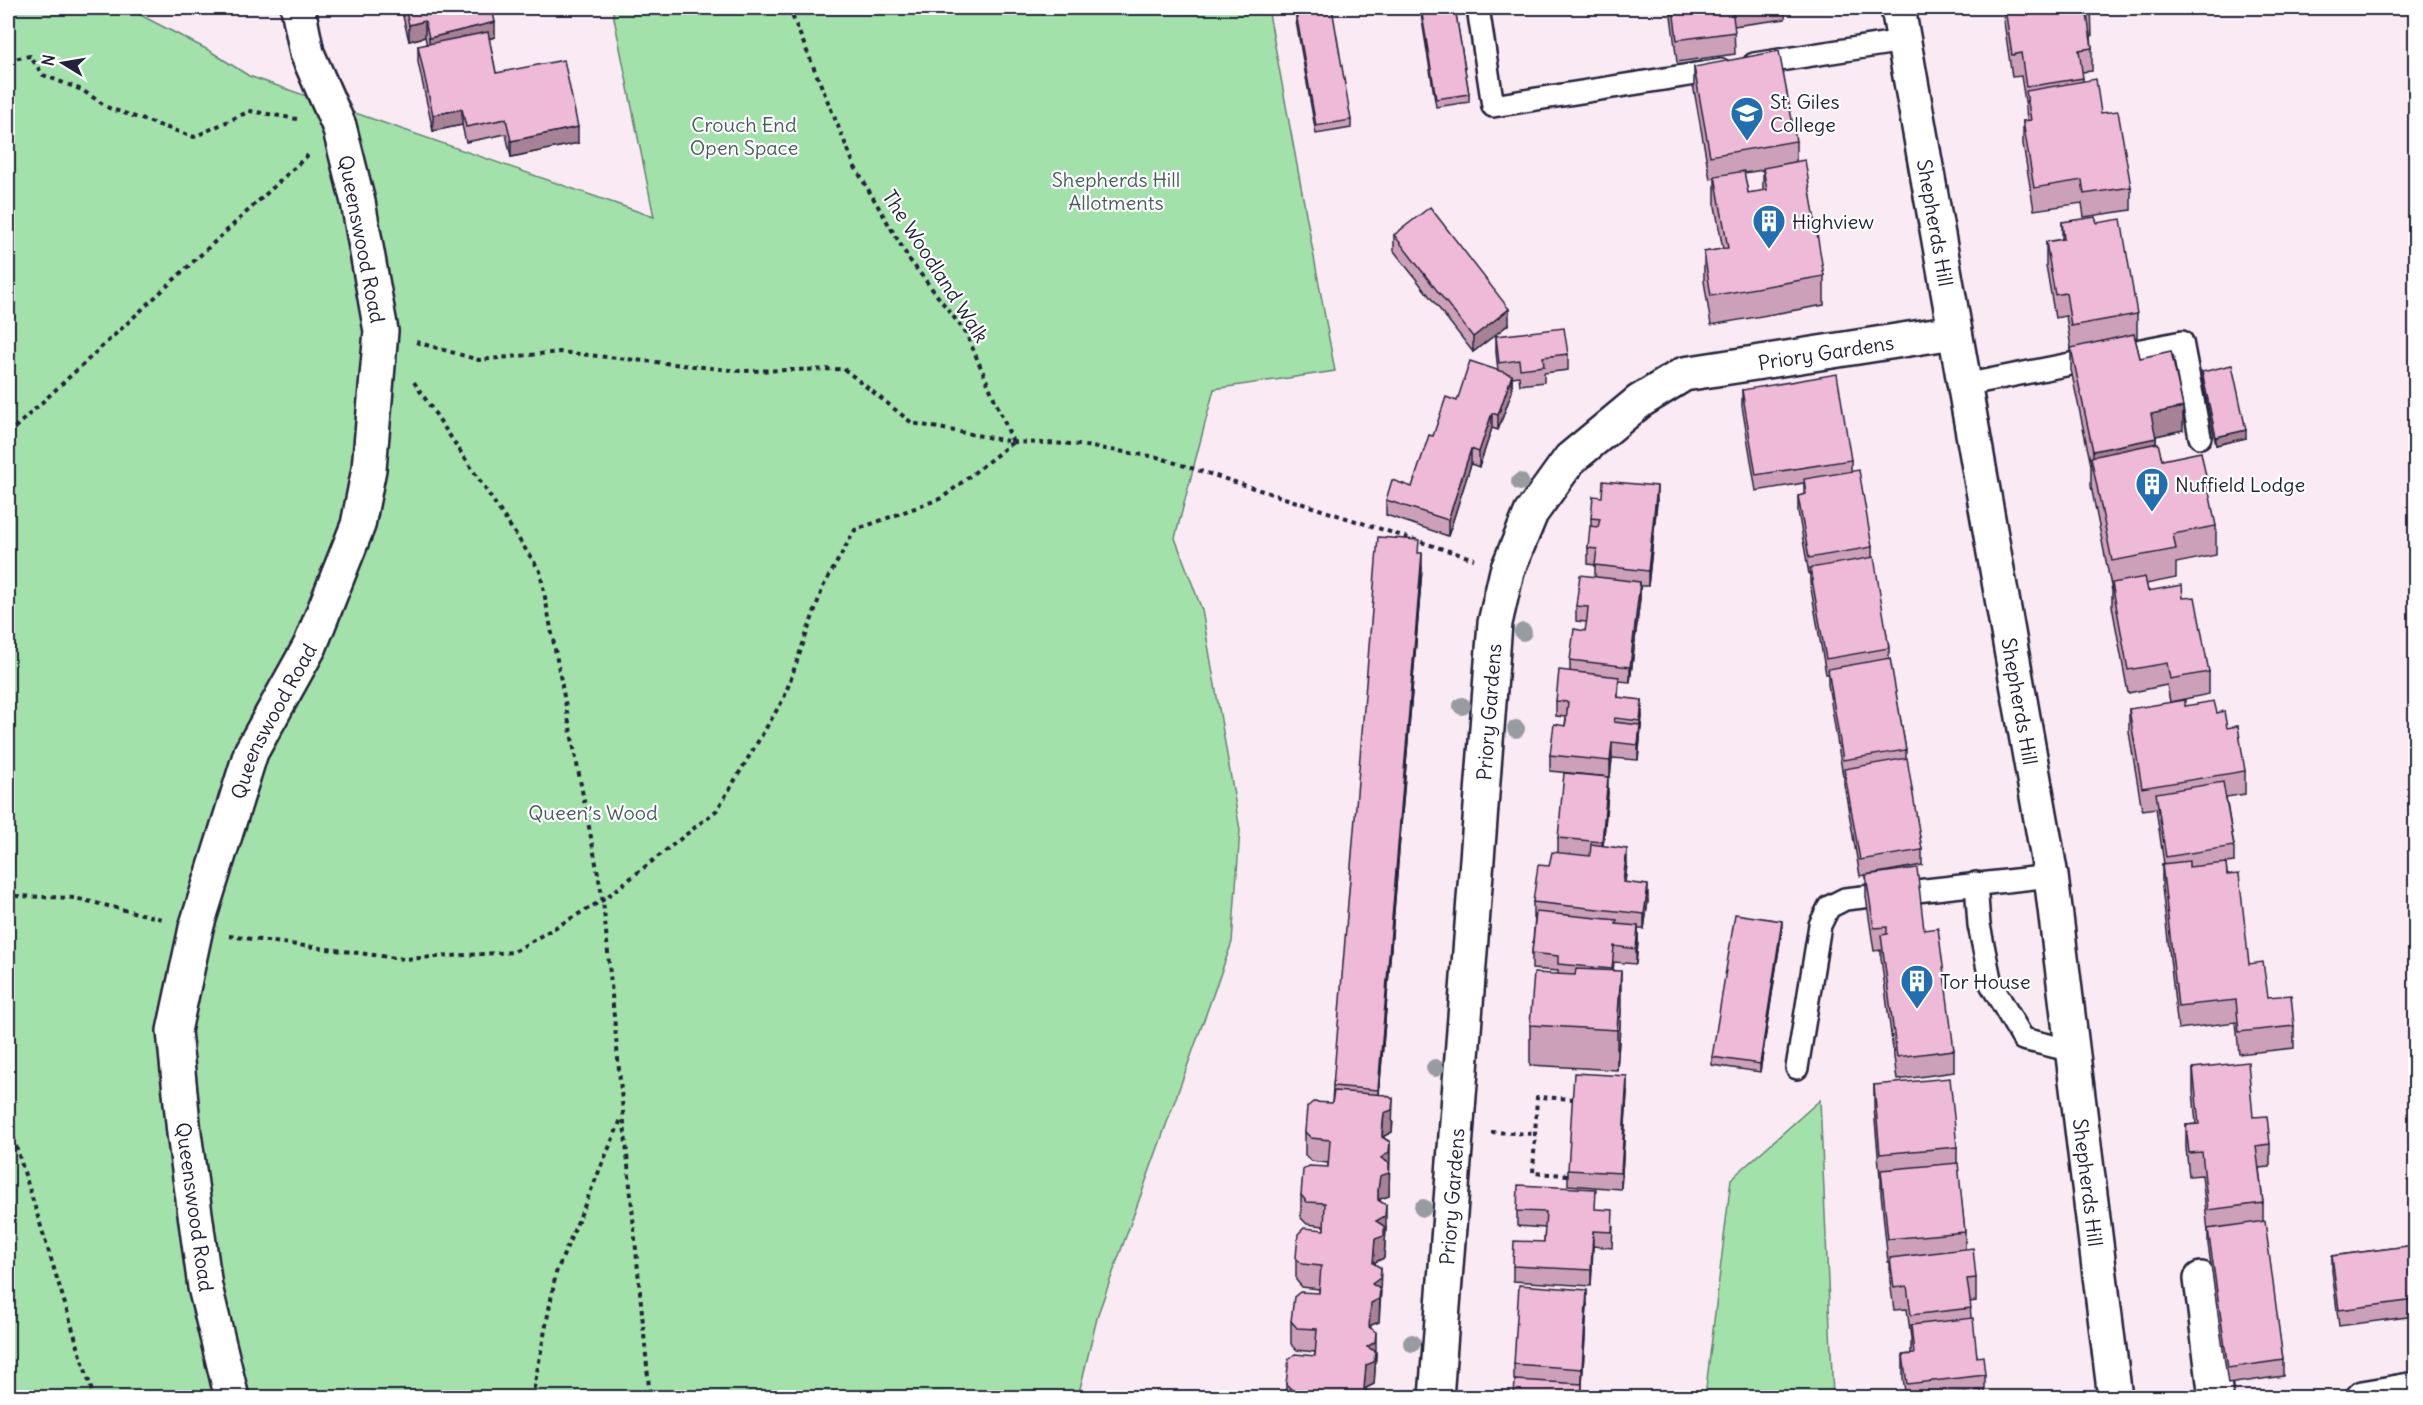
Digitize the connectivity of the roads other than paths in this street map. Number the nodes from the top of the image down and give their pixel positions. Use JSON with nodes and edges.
{"nodes":[{"id":1,"x":298,"y":8,"type":"edge"},
{"id":2,"x":1478,"y":8,"type":"edge"},
{"id":3,"x":1898,"y":8,"type":"edge"},
{"id":4,"x":1903,"y":41,"type":"junction"},
{"id":5,"x":1954,"y":332,"type":"junction"},
{"id":6,"x":1964,"y":385,"type":"junction"},
{"id":7,"x":2200,"y":437,"type":"dead end"},
{"id":8,"x":2051,"y":876,"type":"junction"},
{"id":9,"x":1976,"y":883,"type":"junction"},
{"id":10,"x":2073,"y":1051,"type":"junction"},
{"id":11,"x":1797,"y":1068,"type":"dead end"},
{"id":12,"x":2201,"y":1279,"type":"dead end"},
{"id":13,"x":2415,"y":1389,"type":"edge"},
{"id":14,"x":232,"y":1398,"type":"edge"},
{"id":15,"x":1436,"y":1398,"type":"edge"},
{"id":16,"x":2115,"y":1398,"type":"edge"},
{"id":17,"x":2216,"y":1398,"type":"edge"},
{"id":18,"x":2363,"y":1398,"type":"edge"}],
"edges":[{"from":1,"to":14,"type":"street","name":"Queenswood Road"},
{"from":2,"to":4,"type":"lane"},
{"from":3,"to":4,"type":"street","name":"Shepherds Hill"},
{"from":4,"to":5,"type":"street","name":"Shepherds Hill"},
{"from":5,"to":6,"type":"street","name":"Shepherds Hill"},
{"from":5,"to":15,"type":"street","name":"Priory Gardens"},
{"from":6,"to":7,"type":"lane"},
{"from":6,"to":8,"type":"street","name":"Shepherds Hill"},
{"from":8,"to":9,"type":"lane"},
{"from":8,"to":10,"type":"street","name":"Shepherds Hill"},
{"from":9,"to":10,"type":"lane"},
{"from":9,"to":11,"type":"lane"},
{"from":10,"to":16,"type":"street","name":"Shepherds Hill"},
{"from":12,"to":17,"type":"street"},
{"from":13,"to":18,"type":"street"}]}
